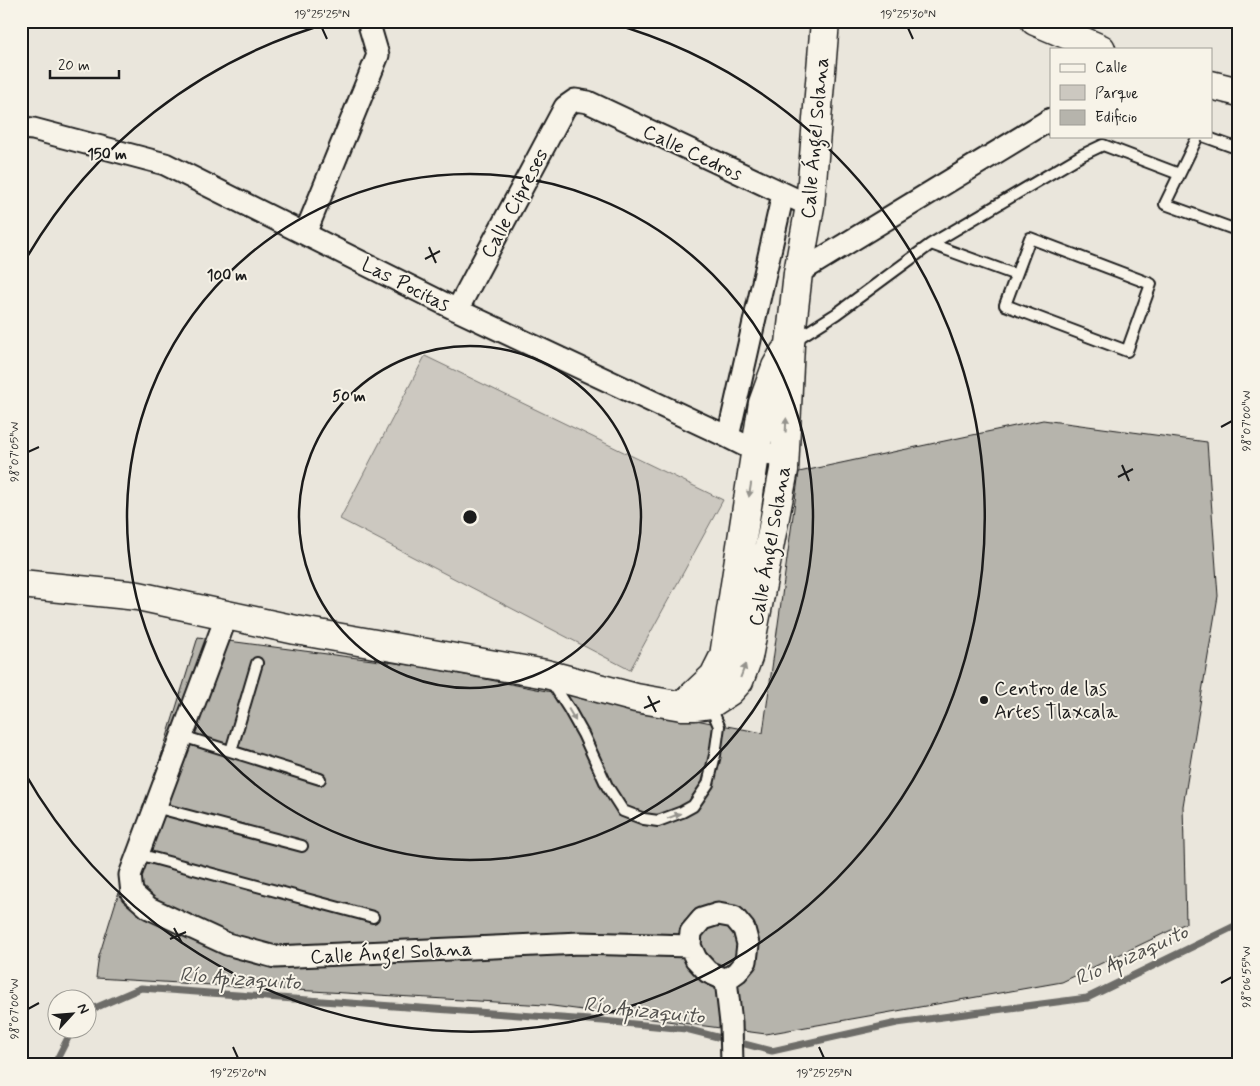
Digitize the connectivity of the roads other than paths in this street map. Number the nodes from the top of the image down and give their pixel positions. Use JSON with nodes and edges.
{"nodes":[{"id":1,"x":368,"y":21,"type":"edge"},
{"id":2,"x":825,"y":21,"type":"edge"},
{"id":3,"x":1035,"y":21,"type":"edge"},
{"id":4,"x":1099,"y":48,"type":"edge"},
{"id":5,"x":1212,"y":85,"type":"edge"},
{"id":6,"x":1239,"y":92,"type":"edge"},
{"id":7,"x":575,"y":100,"type":"joint"},
{"id":8,"x":1050,"y":120,"type":"edge"},
{"id":9,"x":21,"y":128,"type":"edge"},
{"id":10,"x":1197,"y":138,"type":"edge"},
{"id":11,"x":1209,"y":138,"type":"edge"},
{"id":12,"x":1239,"y":149,"type":"edge"},
{"id":13,"x":1179,"y":174,"type":"junction"},
{"id":14,"x":783,"y":194,"type":"junction"},
{"id":15,"x":810,"y":206,"type":"junction"},
{"id":16,"x":1239,"y":231,"type":"edge"},
{"id":17,"x":305,"y":234,"type":"junction"},
{"id":18,"x":931,"y":244,"type":"junction"},
{"id":19,"x":798,"y":273,"type":"junction"},
{"id":20,"x":1016,"y":275,"type":"junction"},
{"id":21,"x":457,"y":310,"type":"junction"},
{"id":22,"x":790,"y":344,"type":"junction"},
{"id":23,"x":728,"y":437,"type":"junction"},
{"id":24,"x":756,"y":452,"type":"junction"},
{"id":25,"x":785,"y":458,"type":"junction"},
{"id":26,"x":21,"y":584,"type":"edge"},
{"id":27,"x":227,"y":615,"type":"junction"},
{"id":28,"x":257,"y":663,"type":"dead end"},
{"id":29,"x":546,"y":674,"type":"junction"},
{"id":30,"x":698,"y":700,"type":"junction"},
{"id":31,"x":182,"y":736,"type":"junction"},
{"id":32,"x":231,"y":751,"type":"junction"},
{"id":33,"x":320,"y":779,"type":"dead end"},
{"id":34,"x":156,"y":807,"type":"junction"},
{"id":35,"x":302,"y":846,"type":"dead end"},
{"id":36,"x":138,"y":854,"type":"junction"},
{"id":37,"x":373,"y":917,"type":"dead end"},
{"id":38,"x":690,"y":946,"type":"junction"},
{"id":39,"x":726,"y":980,"type":"junction"},
{"id":40,"x":732,"y":1065,"type":"edge"}],
"edges":[{"from":1,"to":17,"type":"street"},
{"from":2,"to":15,"type":"main road","name":"Calle Ángel Solana"},
{"from":3,"to":4,"type":"main road"},
{"from":5,"to":6,"type":"main road"},
{"from":7,"to":14,"type":"street","name":"Calle Cedros"},
{"from":7,"to":21,"type":"street","name":"Calle Cipreses"},
{"from":8,"to":19,"type":"street"},
{"from":9,"to":17,"type":"street","name":"Las Pocitas"},
{"from":10,"to":13,"type":"lane"},
{"from":11,"to":12,"type":"lane"},
{"from":13,"to":16,"type":"lane"},
{"from":13,"to":18,"type":"lane"},
{"from":14,"to":15,"type":"street","name":"Calle Cedros"},
{"from":14,"to":23,"type":"street"},
{"from":15,"to":19,"type":"main road","name":"Calle Ángel Solana"},
{"from":17,"to":21,"type":"street","name":"Las Pocitas"},
{"from":18,"to":20,"type":"lane"},
{"from":18,"to":22,"type":"lane"},
{"from":19,"to":22,"type":"main road","name":"Calle Ángel Solana"},
{"from":20,"to":20,"type":"lane"},
{"from":21,"to":23,"type":"street","name":"Las Pocitas"},
{"from":22,"to":24,"type":"main road","name":"Calle Ángel Solana"},
{"from":25,"to":22,"type":"main road","name":"Calle Ángel Solana","one_way":true},
{"from":23,"to":24,"type":"street","name":"Las Pocitas"},
{"from":24,"to":25,"type":"street","name":"Las Pocitas"},
{"from":24,"to":30,"type":"main road","name":"Calle Ángel Solana","one_way":true},
{"from":30,"to":25,"type":"main road","name":"Calle Ángel Solana","one_way":true},
{"from":26,"to":27,"type":"main road"},
{"from":27,"to":29,"type":"main road"},
{"from":27,"to":31,"type":"street","name":"Calle Ángel Solana"},
{"from":28,"to":32,"type":"lane"},
{"from":29,"to":30,"type":"main road"},
{"from":29,"to":30,"type":"lane","one_way":true},
{"from":31,"to":32,"type":"lane"},
{"from":31,"to":34,"type":"street","name":"Calle Ángel Solana"},
{"from":32,"to":33,"type":"lane"},
{"from":34,"to":35,"type":"lane"},
{"from":34,"to":36,"type":"street","name":"Calle Ángel Solana"},
{"from":36,"to":37,"type":"lane"},
{"from":36,"to":38,"type":"street","name":"Calle Ángel Solana"},
{"from":38,"to":39,"type":"street"},
{"from":38,"to":39,"type":"street"},
{"from":39,"to":40,"type":"street"}]}
